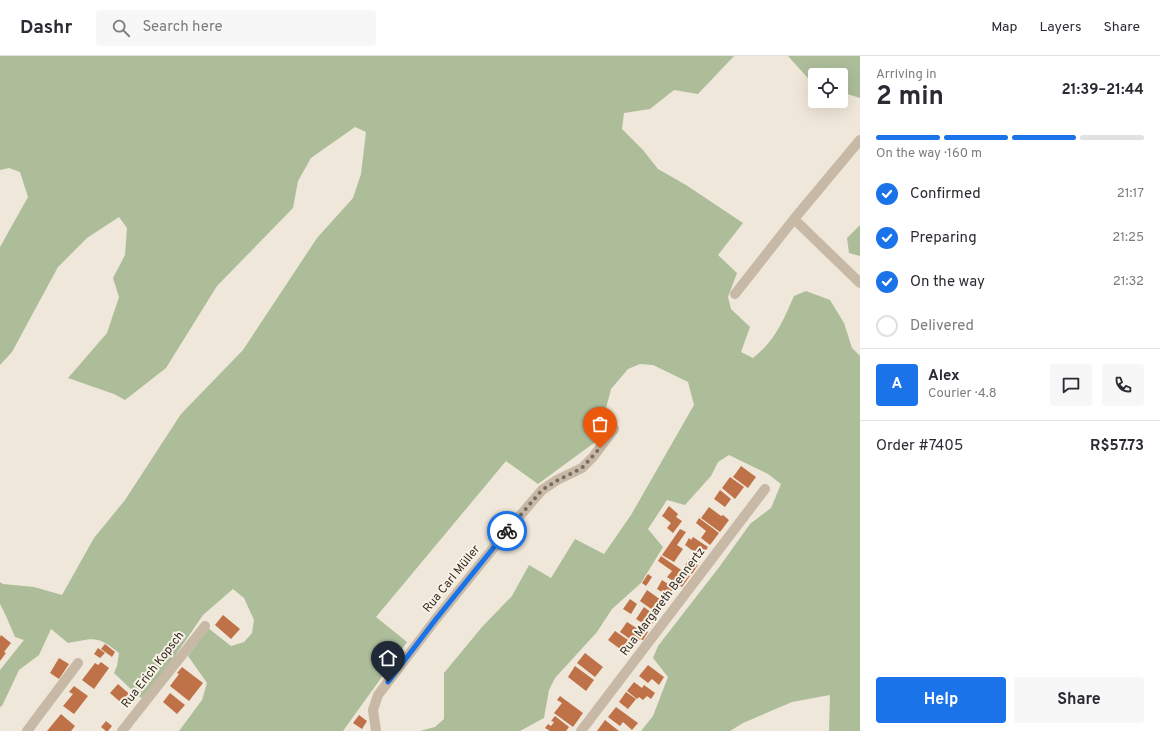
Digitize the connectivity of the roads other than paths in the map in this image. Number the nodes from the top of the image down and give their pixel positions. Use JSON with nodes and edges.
{"nodes":[{"id":1,"x":860,"y":140,"type":"edge"},
{"id":2,"x":794,"y":219,"type":"junction"},
{"id":3,"x":860,"y":283,"type":"edge"},
{"id":4,"x":735,"y":294,"type":"dead end"},
{"id":5,"x":614,"y":429,"type":"dead end"},
{"id":6,"x":765,"y":489,"type":"dead end"},
{"id":7,"x":204,"y":626,"type":"dead end"},
{"id":8,"x":78,"y":663,"type":"dead end"},
{"id":9,"x":27,"y":731,"type":"edge"},
{"id":10,"x":122,"y":731,"type":"edge"},
{"id":11,"x":376,"y":731,"type":"edge"},
{"id":12,"x":581,"y":731,"type":"edge"}],
"edges":[{"from":1,"to":2,"type":"street"},
{"from":2,"to":3,"type":"street"},
{"from":2,"to":4,"type":"street"},
{"from":5,"to":11,"type":"street","name":"Rua Carl Müller"},
{"from":6,"to":12,"type":"street","name":"Rua Margareth Bennertz"},
{"from":7,"to":10,"type":"street","name":"Rua Erich Kopsch"},
{"from":8,"to":9,"type":"street"}]}
